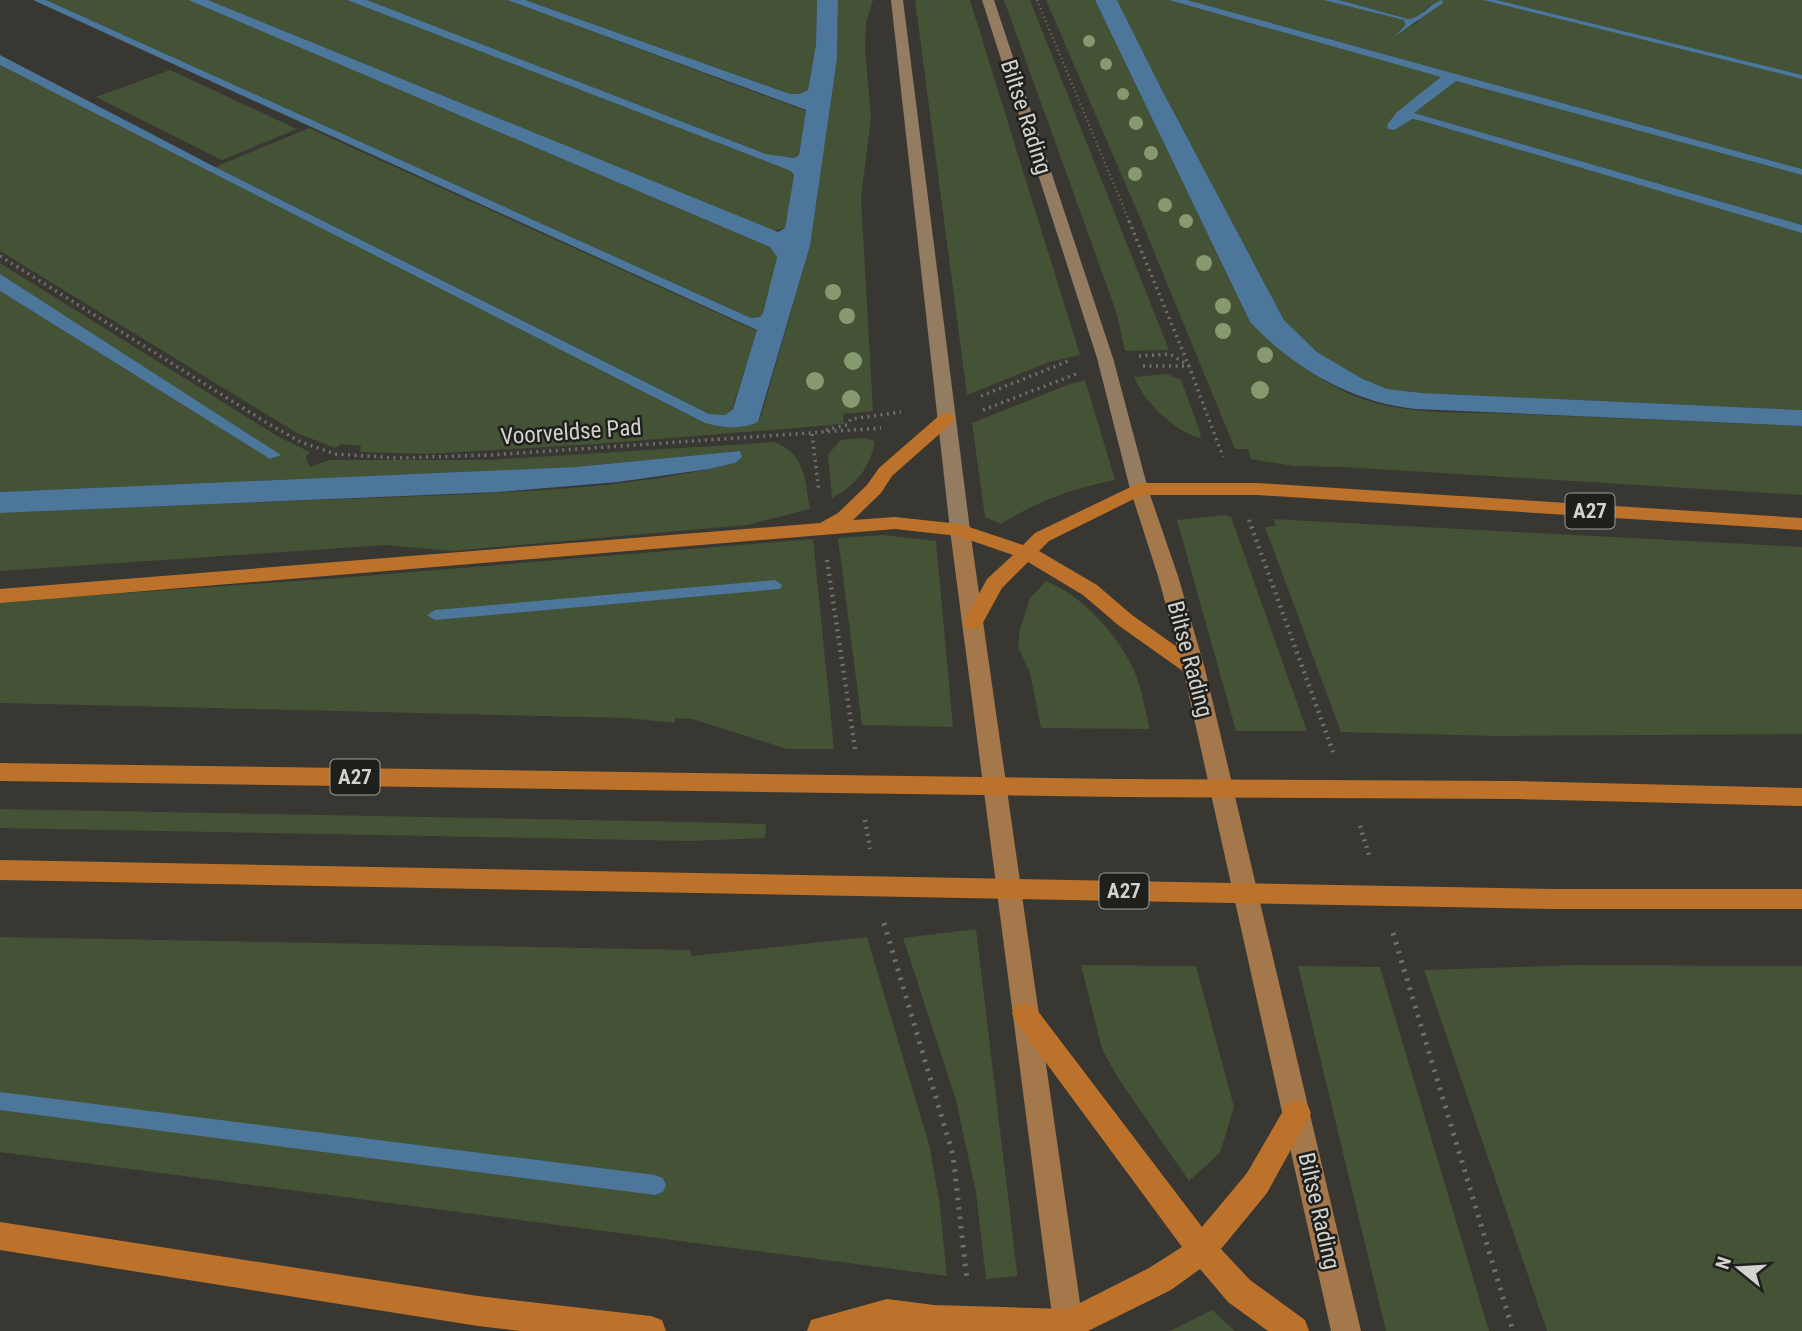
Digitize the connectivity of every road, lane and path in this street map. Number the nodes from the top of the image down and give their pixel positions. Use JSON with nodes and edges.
{"nodes":[{"id":1,"x":897,"y":0,"type":"edge"},
{"id":2,"x":988,"y":0,"type":"edge"},
{"id":3,"x":1037,"y":0,"type":"edge"},
{"id":4,"x":0,"y":256,"type":"edge"},
{"id":5,"x":1107,"y":364,"type":"junction"},
{"id":6,"x":1189,"y":366,"type":"junction"},
{"id":7,"x":946,"y":411,"type":"junction"},
{"id":8,"x":812,"y":434,"type":"junction"},
{"id":9,"x":1139,"y":489,"type":"junction"},
{"id":10,"x":1235,"y":489,"type":"junction"},
{"id":11,"x":1802,"y":524,"type":"edge"},
{"id":12,"x":823,"y":528,"type":"junction"},
{"id":13,"x":960,"y":530,"type":"junction"},
{"id":14,"x":1025,"y":552,"type":"junction"},
{"id":15,"x":0,"y":596,"type":"edge"},
{"id":16,"x":973,"y":623,"type":"junction"},
{"id":17,"x":1194,"y":669,"type":"junction"},
{"id":18,"x":0,"y":772,"type":"edge"},
{"id":19,"x":1802,"y":797,"type":"edge"},
{"id":20,"x":0,"y":870,"type":"edge"},
{"id":21,"x":1802,"y":899,"type":"edge"},
{"id":22,"x":1025,"y":1014,"type":"junction"},
{"id":23,"x":1297,"y":1113,"type":"junction"},
{"id":24,"x":0,"y":1236,"type":"edge"},
{"id":25,"x":1202,"y":1250,"type":"junction"},
{"id":26,"x":1068,"y":1327,"type":"edge"},
{"id":27,"x":651,"y":1331,"type":"edge"},
{"id":28,"x":822,"y":1331,"type":"edge"},
{"id":29,"x":1294,"y":1331,"type":"edge"},
{"id":30,"x":1346,"y":1331,"type":"edge"}],
"edges":[{"from":1,"to":7,"type":"main road"},
{"from":2,"to":5,"type":"main road","name":"Biltse Rading"},
{"from":3,"to":6,"type":"path"},
{"from":4,"to":8,"type":"path","name":"Voorveldse Pad"},
{"from":5,"to":6,"type":"path","name":"Voorveldse Pad"},
{"from":5,"to":6,"type":"path"},
{"from":5,"to":7,"type":"path","name":"Voorveldse Pad"},
{"from":5,"to":7,"type":"path"},
{"from":5,"to":9,"type":"main road","name":"Biltse Rading"},
{"from":6,"to":10,"type":"path"},
{"from":7,"to":8,"type":"path","name":"Voorveldse Pad"},
{"from":7,"to":8,"type":"path"},
{"from":7,"to":12,"type":"highway"},
{"from":7,"to":13,"type":"main road"},
{"from":9,"to":10,"type":"highway","number":"A27"},
{"from":9,"to":14,"type":"highway"},
{"from":9,"to":17,"type":"main road","name":"Biltse Rading"},
{"from":10,"to":11,"type":"highway","number":"A27"},
{"from":12,"to":13,"type":"highway"},
{"from":12,"to":15,"type":"highway"},
{"from":13,"to":14,"type":"highway"},
{"from":13,"to":16,"type":"main road"},
{"from":14,"to":16,"type":"highway"},
{"from":14,"to":17,"type":"highway"},
{"from":16,"to":22,"type":"main road"},
{"from":17,"to":23,"type":"main road","name":"Biltse Rading"},
{"from":18,"to":19,"type":"highway","number":"A27"},
{"from":20,"to":21,"type":"highway","number":"A27"},
{"from":22,"to":25,"type":"highway"},
{"from":22,"to":26,"type":"main road"},
{"from":23,"to":25,"type":"highway"},
{"from":23,"to":30,"type":"main road","name":"Biltse Rading"},
{"from":24,"to":27,"type":"highway"},
{"from":25,"to":26,"type":"highway"},
{"from":25,"to":29,"type":"highway"},
{"from":26,"to":28,"type":"highway"}]}
